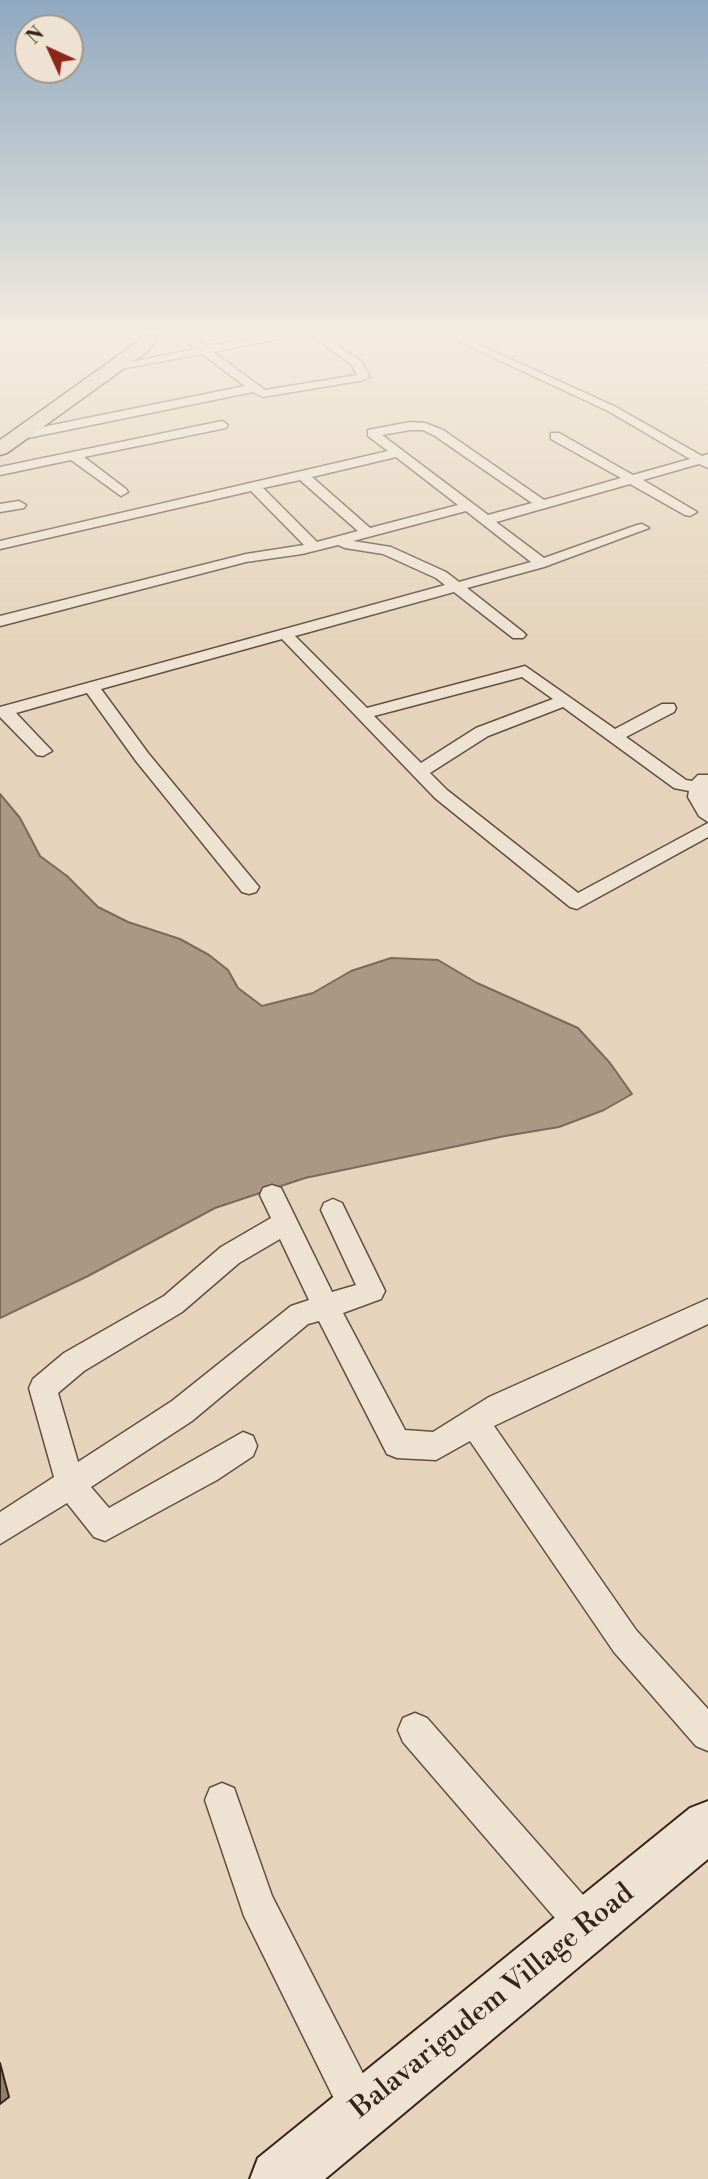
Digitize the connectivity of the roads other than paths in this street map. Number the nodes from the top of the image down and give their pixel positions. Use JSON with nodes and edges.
{"nodes":[{"id":1,"x":16,"y":438,"type":"edge"},
{"id":2,"x":164,"y":438,"type":"edge"},
{"id":3,"x":378,"y":438,"type":"edge"},
{"id":4,"x":447,"y":438,"type":"edge"},
{"id":5,"x":558,"y":438,"type":"edge"},
{"id":6,"x":664,"y":438,"type":"edge"},
{"id":7,"x":0,"y":449,"type":"edge"},
{"id":8,"x":398,"y":453,"type":"junction"},
{"id":9,"x":75,"y":457,"type":"junction"},
{"id":10,"x":706,"y":461,"type":"edge"},
{"id":11,"x":0,"y":471,"type":"edge"},
{"id":12,"x":302,"y":475,"type":"junction"},
{"id":13,"x":633,"y":480,"type":"junction"},
{"id":14,"x":254,"y":486,"type":"junction"},
{"id":15,"x":121,"y":492,"type":"dead end"},
{"id":16,"x":19,"y":505,"type":"dead end"},
{"id":17,"x":543,"y":505,"type":"junction"},
{"id":18,"x":469,"y":506,"type":"junction"},
{"id":19,"x":0,"y":508,"type":"edge"},
{"id":20,"x":690,"y":512,"type":"dead end"},
{"id":21,"x":487,"y":520,"type":"junction"},
{"id":22,"x":642,"y":528,"type":"dead end"},
{"id":23,"x":368,"y":533,"type":"junction"},
{"id":24,"x":330,"y":543,"type":"junction"},
{"id":25,"x":0,"y":545,"type":"edge"},
{"id":26,"x":314,"y":547,"type":"junction"},
{"id":27,"x":542,"y":563,"type":"junction"},
{"id":28,"x":458,"y":587,"type":"junction"},
{"id":29,"x":0,"y":621,"type":"edge"},
{"id":30,"x":286,"y":635,"type":"junction"},
{"id":31,"x":518,"y":635,"type":"dead end"},
{"id":32,"x":92,"y":688,"type":"junction"},
{"id":33,"x":565,"y":700,"type":"junction"},
{"id":34,"x":668,"y":708,"type":"dead end"},
{"id":35,"x":2,"y":711,"type":"edge"},
{"id":36,"x":363,"y":714,"type":"junction"},
{"id":37,"x":614,"y":736,"type":"junction"},
{"id":38,"x":43,"y":751,"type":"dead end"},
{"id":39,"x":419,"y":772,"type":"junction"},
{"id":40,"x":703,"y":782,"type":"edge"},
{"id":41,"x":708,"y":816,"type":"edge"},
{"id":42,"x":708,"y":829,"type":"edge"},
{"id":43,"x":249,"y":887,"type":"dead end"},
{"id":44,"x":272,"y":1195,"type":"dead end"},
{"id":45,"x":334,"y":1210,"type":"dead end"},
{"id":46,"x":285,"y":1223,"type":"junction"},
{"id":47,"x":326,"y":1307,"type":"junction"},
{"id":48,"x":708,"y":1311,"type":"edge"},
{"id":49,"x":474,"y":1422,"type":"junction"},
{"id":50,"x":243,"y":1446,"type":"dead end"},
{"id":51,"x":70,"y":1484,"type":"junction"},
{"id":52,"x":0,"y":1529,"type":"edge"},
{"id":53,"x":415,"y":1730,"type":"dead end"},
{"id":54,"x":708,"y":1734,"type":"edge"},
{"id":55,"x":222,"y":1800,"type":"dead end"},
{"id":56,"x":707,"y":1829,"type":"edge"},
{"id":57,"x":586,"y":1926,"type":"junction"},
{"id":58,"x":361,"y":2111,"type":"junction"},
{"id":59,"x":279,"y":2179,"type":"edge"}],
"edges":[{"from":1,"to":7,"type":"main road"},
{"from":2,"to":9,"type":"street"},
{"from":3,"to":8,"type":"street"},
{"from":4,"to":17,"type":"street"},
{"from":5,"to":13,"type":"street"},
{"from":6,"to":10,"type":"street"},
{"from":8,"to":12,"type":"street"},
{"from":8,"to":18,"type":"street"},
{"from":9,"to":11,"type":"street"},
{"from":9,"to":15,"type":"street"},
{"from":10,"to":13,"type":"street"},
{"from":12,"to":14,"type":"street"},
{"from":12,"to":23,"type":"street"},
{"from":13,"to":17,"type":"street"},
{"from":13,"to":20,"type":"street"},
{"from":14,"to":25,"type":"street"},
{"from":14,"to":26,"type":"street"},
{"from":16,"to":19,"type":"street"},
{"from":17,"to":21,"type":"street"},
{"from":18,"to":21,"type":"street"},
{"from":18,"to":23,"type":"street"},
{"from":21,"to":27,"type":"street"},
{"from":22,"to":27,"type":"street"},
{"from":23,"to":24,"type":"street"},
{"from":24,"to":26,"type":"street"},
{"from":24,"to":28,"type":"street"},
{"from":26,"to":29,"type":"street"},
{"from":27,"to":28,"type":"street"},
{"from":28,"to":30,"type":"street"},
{"from":28,"to":31,"type":"street"},
{"from":30,"to":32,"type":"street"},
{"from":30,"to":36,"type":"street"},
{"from":32,"to":35,"type":"street"},
{"from":32,"to":43,"type":"street"},
{"from":33,"to":36,"type":"street"},
{"from":33,"to":37,"type":"street"},
{"from":33,"to":39,"type":"street"},
{"from":34,"to":37,"type":"street"},
{"from":35,"to":38,"type":"street"},
{"from":36,"to":39,"type":"street"},
{"from":37,"to":40,"type":"street"},
{"from":39,"to":42,"type":"street"},
{"from":40,"to":41,"type":"street"},
{"from":44,"to":46,"type":"street"},
{"from":45,"to":47,"type":"street"},
{"from":46,"to":47,"type":"street"},
{"from":46,"to":51,"type":"street"},
{"from":47,"to":49,"type":"street"},
{"from":47,"to":51,"type":"street"},
{"from":48,"to":49,"type":"street"},
{"from":49,"to":54,"type":"street"},
{"from":50,"to":51,"type":"street"},
{"from":51,"to":52,"type":"street"},
{"from":53,"to":57,"type":"street"},
{"from":55,"to":58,"type":"street"},
{"from":56,"to":57,"type":"street","name":"Balavarigudem Village Road"},
{"from":57,"to":58,"type":"street","name":"Balavarigudem Village Road"},
{"from":58,"to":59,"type":"street","name":"Balavarigudem Village Road"}]}
